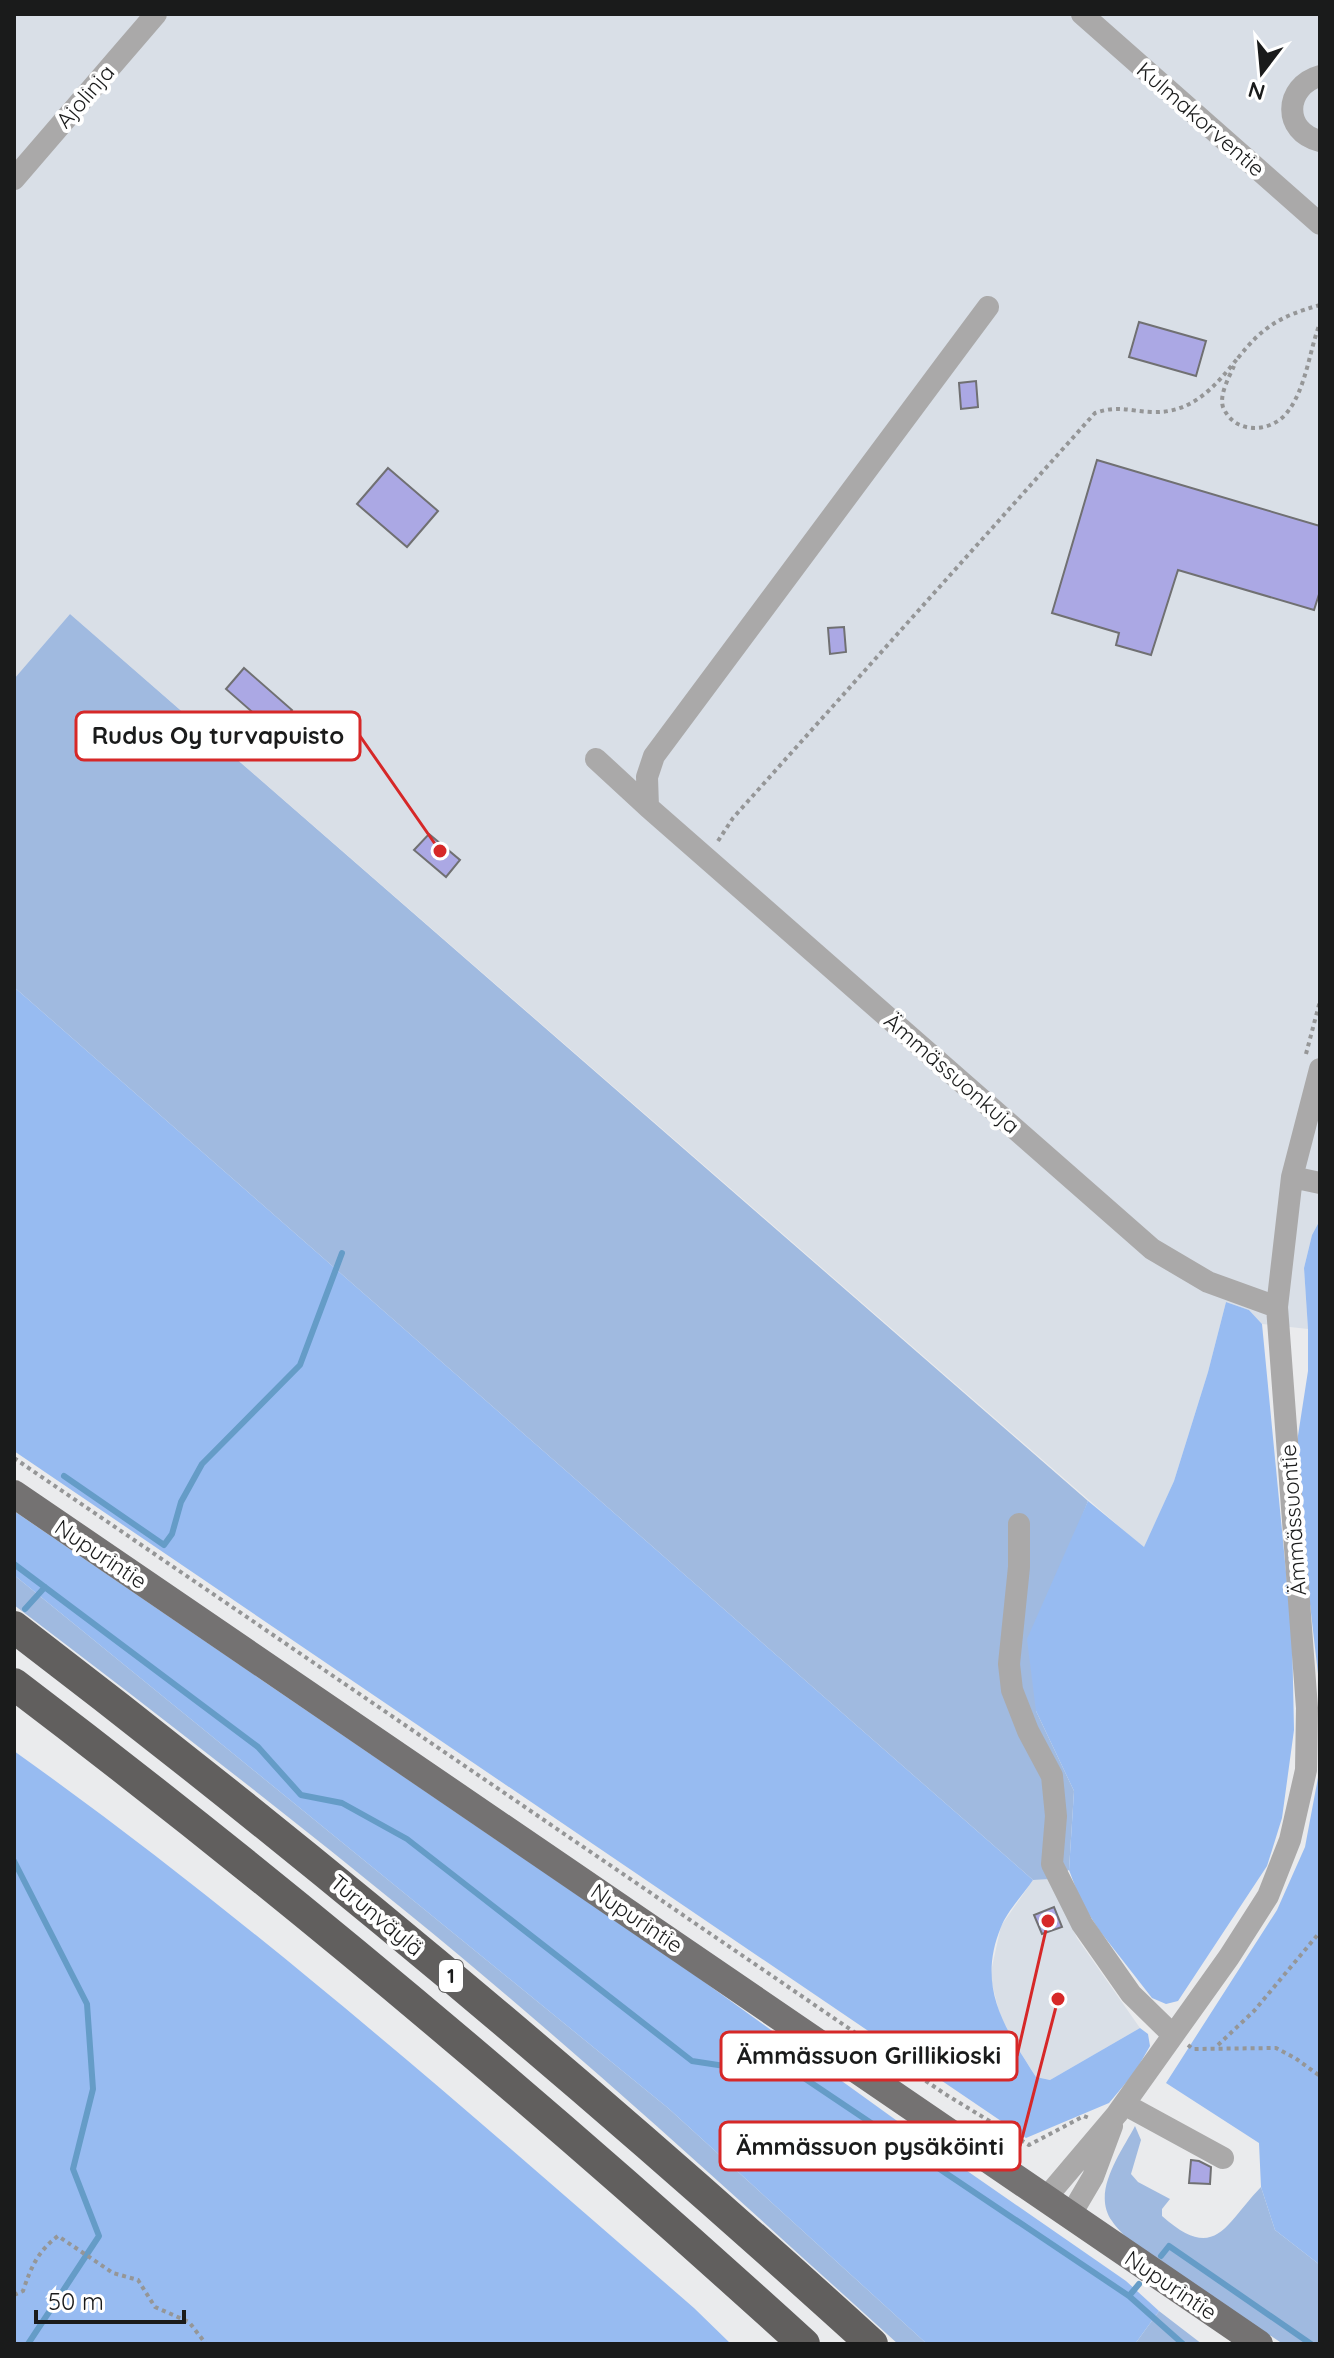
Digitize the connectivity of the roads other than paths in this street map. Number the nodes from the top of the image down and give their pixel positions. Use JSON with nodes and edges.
{"nodes":[{"id":1,"x":156,"y":14,"type":"edge"},
{"id":2,"x":1082,"y":14,"type":"edge"},
{"id":3,"x":1320,"y":76,"type":"edge"},
{"id":4,"x":1320,"y":141,"type":"edge"},
{"id":5,"x":14,"y":179,"type":"edge"},
{"id":6,"x":1320,"y":224,"type":"edge"},
{"id":7,"x":988,"y":307,"type":"dead end"},
{"id":8,"x":596,"y":759,"type":"dead end"},
{"id":9,"x":648,"y":807,"type":"junction"},
{"id":10,"x":1312,"y":1065,"type":"edge"},
{"id":11,"x":1292,"y":1177,"type":"junction"},
{"id":12,"x":1320,"y":1183,"type":"edge"},
{"id":13,"x":1277,"y":1307,"type":"junction"},
{"id":14,"x":14,"y":1494,"type":"edge"},
{"id":15,"x":1019,"y":1524,"type":"dead end"},
{"id":16,"x":14,"y":1627,"type":"edge"},
{"id":17,"x":14,"y":1684,"type":"edge"},
{"id":18,"x":1172,"y":2034,"type":"junction"},
{"id":19,"x":1120,"y":2109,"type":"junction"},
{"id":20,"x":1223,"y":2158,"type":"dead end"},
{"id":21,"x":1045,"y":2199,"type":"junction"},
{"id":22,"x":1070,"y":2216,"type":"junction"},
{"id":23,"x":804,"y":2344,"type":"edge"},
{"id":24,"x":872,"y":2344,"type":"edge"},
{"id":25,"x":1259,"y":2344,"type":"edge"}],
"edges":[{"from":1,"to":5,"type":"street","name":"Ajolinja"},
{"from":2,"to":6,"type":"street","name":"Kulmakorventie"},
{"from":3,"to":4,"type":"street"},
{"from":7,"to":9,"type":"street"},
{"from":8,"to":9,"type":"street","name":"Ämmässuonkuja"},
{"from":9,"to":13,"type":"street","name":"Ämmässuonkuja"},
{"from":10,"to":11,"type":"street","name":"Ämmässuontie"},
{"from":11,"to":12,"type":"street"},
{"from":11,"to":13,"type":"street","name":"Ämmässuontie"},
{"from":13,"to":18,"type":"street","name":"Ämmässuontie"},
{"from":14,"to":21,"type":"main road","name":"Nupurintie"},
{"from":15,"to":18,"type":"street"},
{"from":16,"to":24,"type":"highway","name":"Turunväylä","number":"1"},
{"from":17,"to":23,"type":"highway","name":"Turunväylä","number":"1"},
{"from":18,"to":19,"type":"street","name":"Ämmässuontie"},
{"from":19,"to":20,"type":"street"},
{"from":19,"to":21,"type":"street","name":"Ämmässuontie"},
{"from":19,"to":22,"type":"street","name":"Ämmässuontie"},
{"from":21,"to":22,"type":"main road","name":"Nupurintie"},
{"from":22,"to":25,"type":"main road","name":"Nupurintie"}]}
